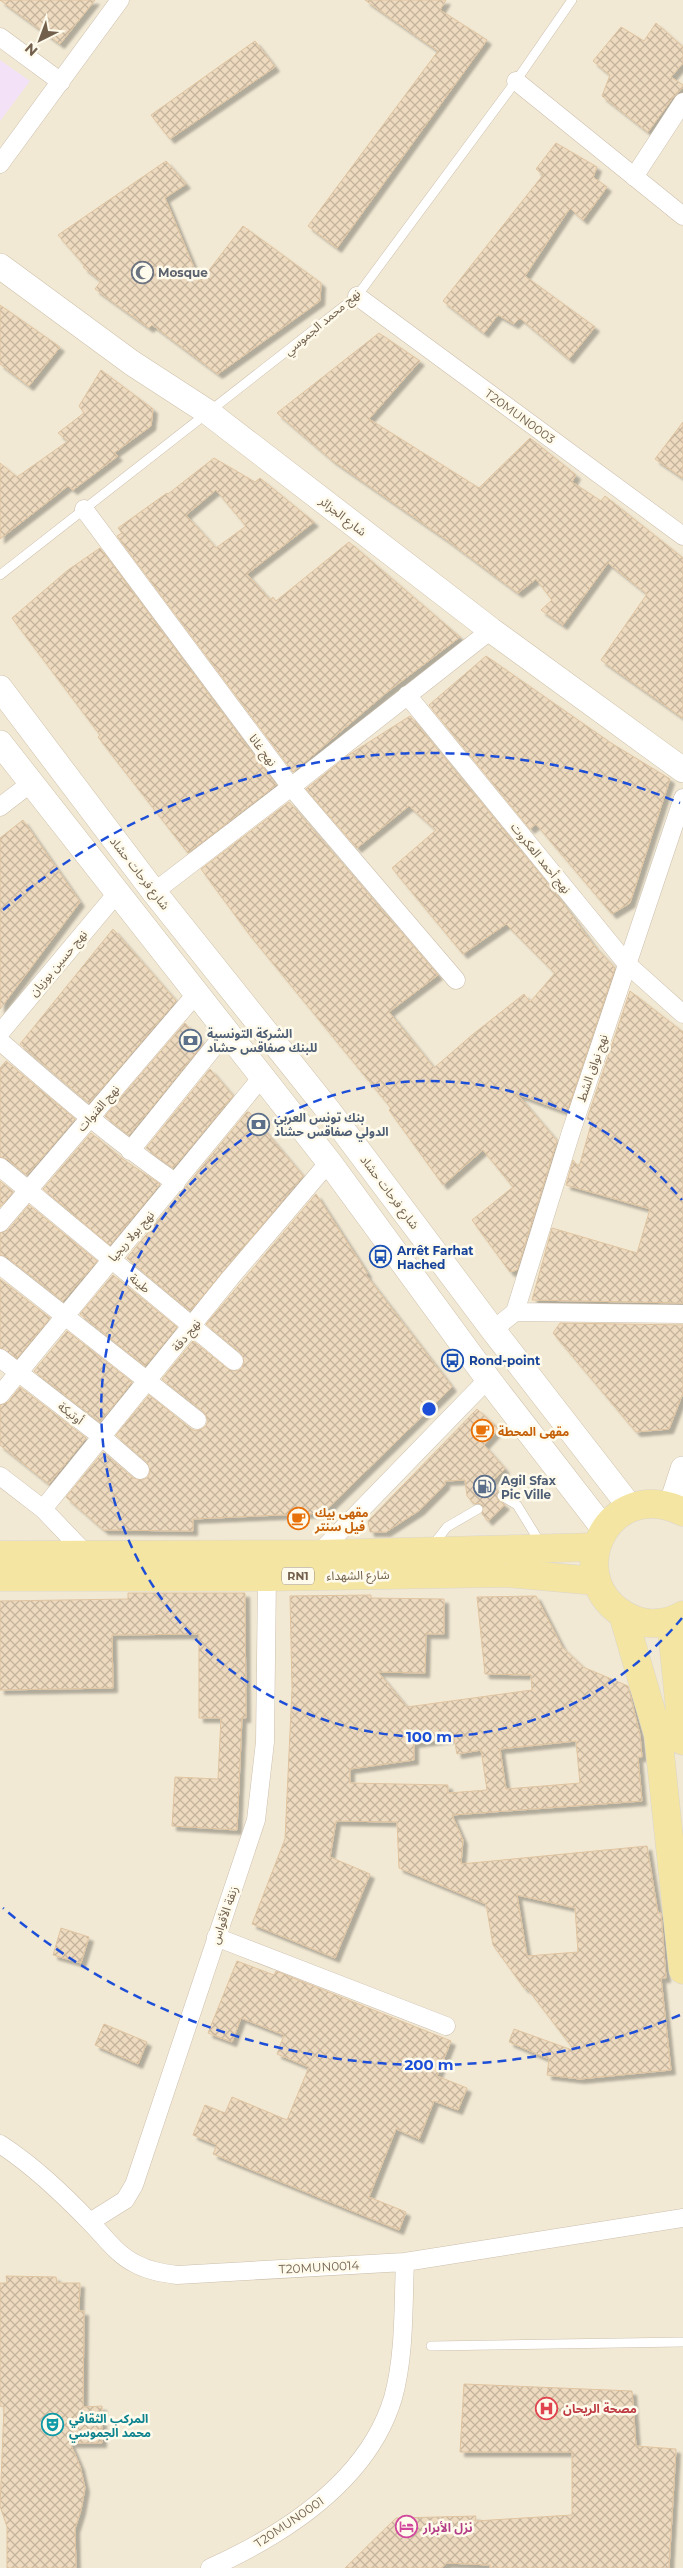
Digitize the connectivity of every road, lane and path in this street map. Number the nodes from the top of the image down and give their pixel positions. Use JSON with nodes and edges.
{"nodes":[{"id":1,"x":120,"y":0,"type":"edge"},
{"id":2,"x":572,"y":0,"type":"edge"},
{"id":3,"x":0,"y":37,"type":"edge"},
{"id":4,"x":516,"y":81,"type":"junction"},
{"id":5,"x":62,"y":82,"type":"junction"},
{"id":6,"x":683,"y":102,"type":"edge"},
{"id":7,"x":0,"y":164,"type":"edge"},
{"id":8,"x":634,"y":177,"type":"junction"},
{"id":9,"x":683,"y":216,"type":"edge"},
{"id":10,"x":0,"y":266,"type":"edge"},
{"id":11,"x":357,"y":296,"type":"junction"},
{"id":12,"x":209,"y":413,"type":"junction"},
{"id":13,"x":84,"y":509,"type":"junction"},
{"id":14,"x":683,"y":536,"type":"edge"},
{"id":15,"x":0,"y":575,"type":"edge"},
{"id":16,"x":491,"y":630,"type":"junction"},
{"id":17,"x":0,"y":688,"type":"edge"},
{"id":18,"x":407,"y":695,"type":"junction"},
{"id":19,"x":0,"y":743,"type":"edge"},
{"id":20,"x":683,"y":770,"type":"edge"},
{"id":21,"x":31,"y":782,"type":"junction"},
{"id":22,"x":291,"y":787,"type":"junction"},
{"id":23,"x":683,"y":798,"type":"edge"},
{"id":24,"x":0,"y":808,"type":"edge"},
{"id":25,"x":154,"y":892,"type":"junction"},
{"id":26,"x":117,"y":893,"type":"junction"},
{"id":27,"x":627,"y":964,"type":"junction"},
{"id":28,"x":456,"y":980,"type":"dead end"},
{"id":29,"x":196,"y":994,"type":"junction"},
{"id":30,"x":683,"y":1014,"type":"edge"},
{"id":31,"x":226,"y":1032,"type":"junction"},
{"id":32,"x":0,"y":1033,"type":"edge"},
{"id":33,"x":0,"y":1040,"type":"edge"},
{"id":34,"x":262,"y":1077,"type":"junction"},
{"id":35,"x":89,"y":1118,"type":"junction"},
{"id":36,"x":130,"y":1151,"type":"junction"},
{"id":37,"x":329,"y":1162,"type":"junction"},
{"id":38,"x":0,"y":1167,"type":"edge"},
{"id":39,"x":176,"y":1183,"type":"junction"},
{"id":40,"x":28,"y":1190,"type":"junction"},
{"id":41,"x":0,"y":1223,"type":"edge"},
{"id":42,"x":110,"y":1259,"type":"junction"},
{"id":43,"x":0,"y":1265,"type":"edge"},
{"id":44,"x":515,"y":1312,"type":"junction"},
{"id":45,"x":683,"y":1314,"type":"edge"},
{"id":46,"x":66,"y":1315,"type":"junction"},
{"id":47,"x":193,"y":1327,"type":"junction"},
{"id":48,"x":493,"y":1330,"type":"junction"},
{"id":49,"x":0,"y":1358,"type":"edge"},
{"id":50,"x":234,"y":1361,"type":"dead end"},
{"id":51,"x":19,"y":1373,"type":"junction"},
{"id":52,"x":488,"y":1379,"type":"junction"},
{"id":53,"x":147,"y":1381,"type":"junction"},
{"id":54,"x":0,"y":1395,"type":"edge"},
{"id":55,"x":197,"y":1420,"type":"dead end"},
{"id":56,"x":102,"y":1437,"type":"junction"},
{"id":57,"x":683,"y":1469,"type":"edge"},
{"id":58,"x":140,"y":1470,"type":"dead end"},
{"id":59,"x":0,"y":1476,"type":"edge"},
{"id":60,"x":502,"y":1496,"type":"dead end"},
{"id":61,"x":631,"y":1508,"type":"junction"},
{"id":62,"x":43,"y":1509,"type":"junction"},
{"id":63,"x":478,"y":1509,"type":"dead end"},
{"id":64,"x":677,"y":1509,"type":"edge"},
{"id":65,"x":600,"y":1538,"type":"junction"},
{"id":66,"x":430,"y":1549,"type":"junction"},
{"id":67,"x":544,"y":1549,"type":"junction"},
{"id":68,"x":318,"y":1554,"type":"junction"},
{"id":69,"x":0,"y":1555,"type":"edge"},
{"id":70,"x":87,"y":1555,"type":"junction"},
{"id":71,"x":0,"y":1577,"type":"edge"},
{"id":72,"x":267,"y":1577,"type":"junction"},
{"id":73,"x":596,"y":1581,"type":"junction"},
{"id":74,"x":623,"y":1615,"type":"junction"},
{"id":75,"x":679,"y":1619,"type":"edge"},
{"id":76,"x":683,"y":1741,"type":"edge"},
{"id":77,"x":216,"y":1937,"type":"junction"},
{"id":78,"x":683,"y":1970,"type":"edge"},
{"id":79,"x":446,"y":2026,"type":"dead end"},
{"id":80,"x":0,"y":2144,"type":"edge"},
{"id":81,"x":683,"y":2218,"type":"edge"},
{"id":82,"x":90,"y":2222,"type":"junction"},
{"id":83,"x":405,"y":2262,"type":"junction"},
{"id":84,"x":683,"y":2342,"type":"edge"},
{"id":85,"x":431,"y":2346,"type":"dead end"},
{"id":86,"x":210,"y":2568,"type":"edge"}],
"edges":[{"from":1,"to":5,"type":"street"},
{"from":2,"to":4,"type":"lane","name":"نهج محمد الجموسي"},
{"from":3,"to":5,"type":"street"},
{"from":4,"to":8,"type":"street"},
{"from":4,"to":11,"type":"lane","name":"نهج محمد الجموسي"},
{"from":5,"to":7,"type":"street"},
{"from":6,"to":8,"type":"street"},
{"from":8,"to":9,"type":"street"},
{"from":10,"to":12,"type":"main road","name":"شارع الجزائر"},
{"from":11,"to":12,"type":"lane","name":"نهج محمد الجموسي"},
{"from":11,"to":14,"type":"street","name":"T20MUN0003"},
{"from":12,"to":13,"type":"lane","name":"نهج محمد الجموسي"},
{"from":12,"to":16,"type":"main road","name":"شارع الجزائر"},
{"from":13,"to":15,"type":"lane","name":"نهج محمد الجموسي"},
{"from":13,"to":22,"type":"street","name":"نهج غانا"},
{"from":16,"to":18,"type":"street"},
{"from":16,"to":20,"type":"main road","name":"شارع الجزائر"},
{"from":17,"to":25,"type":"main road","name":"شارع فرحات حشاد"},
{"from":18,"to":22,"type":"street"},
{"from":18,"to":27,"type":"street","name":"نهج أحمد العكروت"},
{"from":19,"to":21,"type":"main road"},
{"from":21,"to":24,"type":"street"},
{"from":21,"to":26,"type":"main road"},
{"from":22,"to":25,"type":"street"},
{"from":22,"to":28,"type":"street","name":"نهج غانا"},
{"from":23,"to":27,"type":"street","name":"نهج نواق الشط"},
{"from":25,"to":48,"type":"main road","name":"شارع فرحات حشاد"},
{"from":26,"to":29,"type":"main road"},
{"from":26,"to":32,"type":"street","name":"نهج حسين بوزيان"},
{"from":27,"to":30,"type":"street","name":"نهج أحمد العكروت"},
{"from":27,"to":44,"type":"street","name":"نهج نواق الشط"},
{"from":29,"to":31,"type":"main road"},
{"from":29,"to":35,"type":"street","name":"نهج القنوات"},
{"from":31,"to":34,"type":"main road"},
{"from":31,"to":36,"type":"street"},
{"from":33,"to":35,"type":"street"},
{"from":34,"to":37,"type":"main road"},
{"from":34,"to":39,"type":"street","name":"نهج بولا ريجيا"},
{"from":35,"to":36,"type":"street"},
{"from":35,"to":40,"type":"street","name":"نهج القنوات"},
{"from":36,"to":39,"type":"street"},
{"from":37,"to":47,"type":"street","name":"نهج دقة"},
{"from":37,"to":52,"type":"main road"},
{"from":38,"to":40,"type":"street","name":"طينة"},
{"from":39,"to":42,"type":"street","name":"نهج بولا ريجيا"},
{"from":40,"to":41,"type":"street","name":"نهج القنوات"},
{"from":40,"to":42,"type":"street","name":"طينة"},
{"from":42,"to":46,"type":"street","name":"نهج بولا ريجيا"},
{"from":42,"to":47,"type":"street","name":"طينة"},
{"from":43,"to":46,"type":"street"},
{"from":44,"to":45,"type":"street"},
{"from":44,"to":48,"type":"street"},
{"from":46,"to":51,"type":"street","name":"نهج بولا ريجيا"},
{"from":46,"to":53,"type":"street"},
{"from":47,"to":50,"type":"street","name":"طينة"},
{"from":47,"to":53,"type":"street","name":"نهج دقة"},
{"from":48,"to":61,"type":"main road","name":"شارع فرحات حشاد"},
{"from":49,"to":51,"type":"street","name":"أوتيكة"},
{"from":51,"to":54,"type":"street","name":"نهج بولا ريجيا"},
{"from":51,"to":56,"type":"street","name":"أوتيكة"},
{"from":52,"to":65,"type":"main road"},
{"from":52,"to":68,"type":"street"},
{"from":53,"to":55,"type":"street"},
{"from":53,"to":56,"type":"street","name":"نهج دقة"},
{"from":56,"to":58,"type":"street","name":"أوتيكة"},
{"from":56,"to":62,"type":"street","name":"نهج دقة"},
{"from":57,"to":64,"type":"main road"},
{"from":59,"to":62,"type":"street"},
{"from":60,"to":67,"type":"lane"},
{"from":61,"to":64,"type":"main road"},
{"from":61,"to":65,"type":"main road"},
{"from":62,"to":70,"type":"street"},
{"from":63,"to":66,"type":"lane"},
{"from":65,"to":67,"type":"main road","name":"شارع الشهداء","number":"RN1"},
{"from":65,"to":73,"type":"main road"},
{"from":66,"to":67,"type":"main road","name":"شارع الشهداء","number":"RN1"},
{"from":66,"to":68,"type":"main road","name":"شارع الشهداء","number":"RN1"},
{"from":68,"to":70,"type":"main road","name":"شارع الشهداء","number":"RN1"},
{"from":69,"to":70,"type":"main road","name":"شارع الشهداء","number":"RN1"},
{"from":71,"to":72,"type":"main road","name":"شارع الشهداء","number":"RN1"},
{"from":72,"to":73,"type":"main road","name":"شارع الشهداء","number":"RN1"},
{"from":72,"to":77,"type":"street","name":"زنقة الأقواس"},
{"from":73,"to":74,"type":"main road"},
{"from":74,"to":75,"type":"main road"},
{"from":74,"to":78,"type":"main road"},
{"from":75,"to":76,"type":"main road"},
{"from":77,"to":79,"type":"street"},
{"from":77,"to":82,"type":"street","name":"زنقة الأقواس"},
{"from":80,"to":82,"type":"street","name":"T20MUN0014"},
{"from":81,"to":83,"type":"street","name":"T20MUN0014"},
{"from":82,"to":83,"type":"street","name":"T20MUN0014"},
{"from":83,"to":86,"type":"street","name":"T20MUN0001"},
{"from":84,"to":85,"type":"lane"}]}
